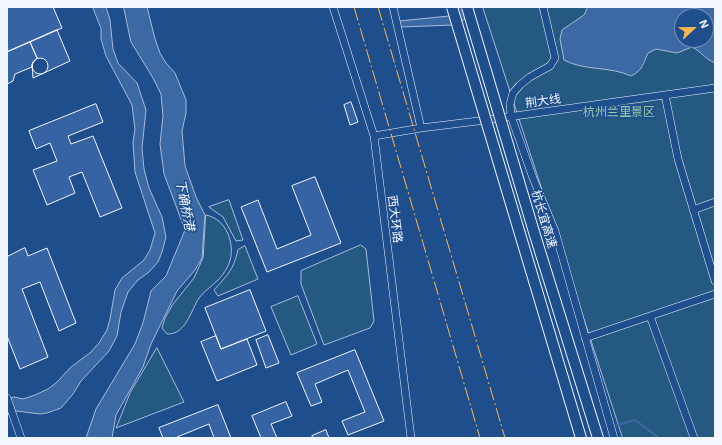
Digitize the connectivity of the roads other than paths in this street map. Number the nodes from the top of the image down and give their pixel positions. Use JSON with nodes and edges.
{"nodes":[{"id":1,"x":333,"y":7,"type":"edge"},
{"id":2,"x":393,"y":7,"type":"edge"},
{"id":3,"x":452,"y":7,"type":"edge"},
{"id":4,"x":467,"y":7,"type":"edge"},
{"id":5,"x":543,"y":7,"type":"edge"},
{"id":6,"x":715,"y":88,"type":"edge"},
{"id":7,"x":665,"y":95,"type":"junction"},
{"id":8,"x":511,"y":116,"type":"junction"},
{"id":9,"x":421,"y":128,"type":"junction"},
{"id":10,"x":374,"y":136,"type":"junction"},
{"id":11,"x":715,"y":202,"type":"edge"},
{"id":12,"x":693,"y":210,"type":"junction"},
{"id":13,"x":715,"y":281,"type":"edge"},
{"id":14,"x":715,"y":294,"type":"edge"},
{"id":15,"x":650,"y":316,"type":"junction"},
{"id":16,"x":585,"y":338,"type":"junction"},
{"id":17,"x":552,"y":341,"type":"junction"},
{"id":18,"x":7,"y":398,"type":"edge"},
{"id":19,"x":21,"y":436,"type":"edge"},
{"id":20,"x":411,"y":438,"type":"edge"},
{"id":21,"x":577,"y":438,"type":"edge"},
{"id":22,"x":581,"y":438,"type":"edge"},
{"id":23,"x":598,"y":438,"type":"edge"},
{"id":24,"x":614,"y":438,"type":"edge"},
{"id":25,"x":694,"y":438,"type":"edge"}],
"edges":[{"from":1,"to":10,"type":"street","name":"西大环路"},
{"from":2,"to":9,"type":"street"},
{"from":3,"to":17,"type":"highway","bridge":true},
{"from":4,"to":23,"type":"highway","name":"杭长宜高速","bridge":true},
{"from":5,"to":8,"type":"street"},
{"from":6,"to":7,"type":"street","name":"荆大线"},
{"from":7,"to":8,"type":"street","name":"荆大线"},
{"from":7,"to":12,"type":"street"},
{"from":8,"to":9,"type":"street","name":"荆大线"},
{"from":8,"to":16,"type":"street"},
{"from":9,"to":10,"type":"street","name":"荆大线"},
{"from":10,"to":20,"type":"street","name":"西大环路"},
{"from":11,"to":12,"type":"street"},
{"from":12,"to":13,"type":"street"},
{"from":14,"to":15,"type":"street"},
{"from":15,"to":16,"type":"street"},
{"from":15,"to":25,"type":"street"},
{"from":16,"to":24,"type":"street"},
{"from":17,"to":21,"type":"highway"},
{"from":17,"to":22,"type":"highway"},
{"from":18,"to":19,"type":"street"}]}
